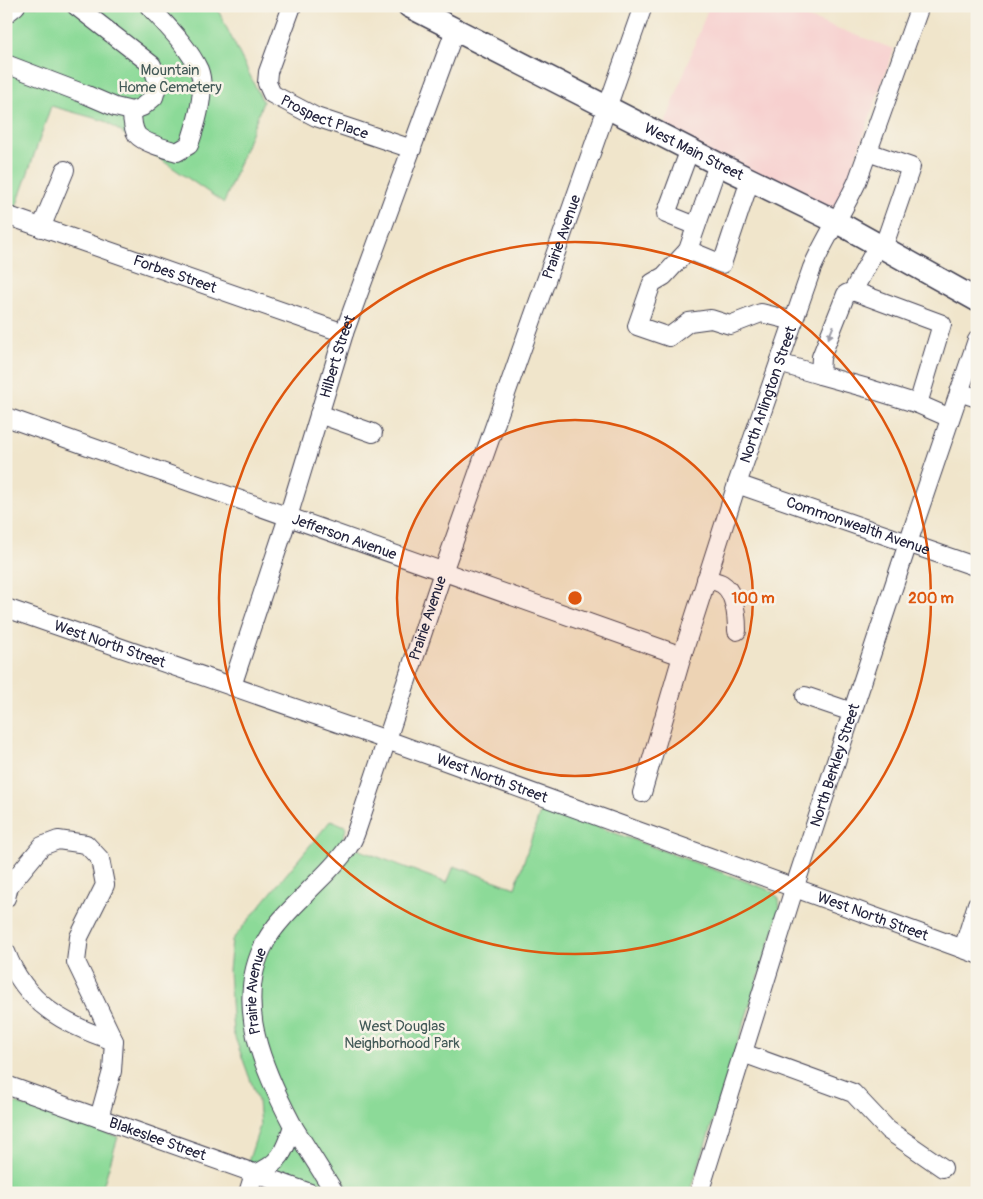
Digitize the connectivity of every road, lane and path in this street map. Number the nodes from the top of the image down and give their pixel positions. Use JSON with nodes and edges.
{"nodes":[{"id":1,"x":16,"y":6,"type":"edge"},
{"id":2,"x":76,"y":6,"type":"edge"},
{"id":3,"x":149,"y":6,"type":"edge"},
{"id":4,"x":292,"y":6,"type":"edge"},
{"id":5,"x":409,"y":6,"type":"edge"},
{"id":6,"x":643,"y":6,"type":"edge"},
{"id":7,"x":920,"y":6,"type":"edge"},
{"id":8,"x":6,"y":14,"type":"edge"},
{"id":9,"x":455,"y":30,"type":"junction"},
{"id":10,"x":6,"y":64,"type":"edge"},
{"id":11,"x":606,"y":107,"type":"junction"},
{"id":12,"x":132,"y":111,"type":"junction"},
{"id":13,"x":412,"y":149,"type":"junction"},
{"id":14,"x":690,"y":149,"type":"junction"},
{"id":15,"x":868,"y":152,"type":"junction"},
{"id":16,"x":718,"y":164,"type":"junction"},
{"id":17,"x":65,"y":170,"type":"dead end"},
{"id":18,"x":750,"y":180,"type":"junction"},
{"id":19,"x":6,"y":216,"type":"edge"},
{"id":20,"x":837,"y":222,"type":"junction"},
{"id":21,"x":696,"y":226,"type":"junction"},
{"id":22,"x":41,"y":228,"type":"junction"},
{"id":23,"x":880,"y":246,"type":"junction"},
{"id":24,"x":688,"y":250,"type":"junction"},
{"id":25,"x":853,"y":291,"type":"junction"},
{"id":26,"x":977,"y":300,"type":"edge"},
{"id":27,"x":794,"y":321,"type":"junction"},
{"id":28,"x":344,"y":333,"type":"junction"},
{"id":29,"x":977,"y":340,"type":"edge"},
{"id":30,"x":779,"y":363,"type":"junction"},
{"id":31,"x":820,"y":375,"type":"junction"},
{"id":32,"x":959,"y":392,"type":"junction"},
{"id":33,"x":977,"y":398,"type":"edge"},
{"id":34,"x":918,"y":404,"type":"junction"},
{"id":35,"x":319,"y":414,"type":"junction"},
{"id":36,"x":6,"y":417,"type":"edge"},
{"id":37,"x":950,"y":418,"type":"junction"},
{"id":38,"x":373,"y":433,"type":"dead end"},
{"id":39,"x":737,"y":484,"type":"junction"},
{"id":40,"x":288,"y":517,"type":"junction"},
{"id":41,"x":908,"y":543,"type":"junction"},
{"id":42,"x":977,"y":567,"type":"edge"},
{"id":43,"x":442,"y":572,"type":"junction"},
{"id":44,"x":706,"y":580,"type":"junction"},
{"id":45,"x":6,"y":608,"type":"edge"},
{"id":46,"x":738,"y":631,"type":"dead end"},
{"id":47,"x":682,"y":656,"type":"junction"},
{"id":48,"x":232,"y":686,"type":"junction"},
{"id":49,"x":805,"y":696,"type":"dead end"},
{"id":50,"x":852,"y":712,"type":"junction"},
{"id":51,"x":387,"y":740,"type":"junction"},
{"id":52,"x":642,"y":793,"type":"dead end"},
{"id":53,"x":794,"y":889,"type":"junction"},
{"id":54,"x":6,"y":898,"type":"edge"},
{"id":55,"x":977,"y":904,"type":"edge"},
{"id":56,"x":970,"y":951,"type":"edge"},
{"id":57,"x":6,"y":952,"type":"edge"},
{"id":58,"x":114,"y":1041,"type":"junction"},
{"id":59,"x":743,"y":1053,"type":"junction"},
{"id":60,"x":6,"y":1085,"type":"edge"},
{"id":61,"x":99,"y":1118,"type":"junction"},
{"id":62,"x":293,"y":1126,"type":"junction"},
{"id":63,"x":943,"y":1168,"type":"dead end"},
{"id":64,"x":254,"y":1174,"type":"junction"},
{"id":65,"x":248,"y":1193,"type":"edge"},
{"id":66,"x":310,"y":1193,"type":"edge"},
{"id":67,"x":335,"y":1193,"type":"edge"},
{"id":68,"x":699,"y":1193,"type":"edge"}],
"edges":[{"from":1,"to":8,"type":"street"},
{"from":2,"to":12,"type":"street"},
{"from":3,"to":12,"type":"street"},
{"from":4,"to":13,"type":"street","name":"Prospect Place"},
{"from":5,"to":9,"type":"main road","name":"West Main Street"},
{"from":6,"to":11,"type":"street","name":"Prairie Avenue"},
{"from":7,"to":15,"type":"street","name":"North Arlington Street"},
{"from":9,"to":11,"type":"main road","name":"West Main Street"},
{"from":9,"to":13,"type":"street","name":"Hilbert Street"},
{"from":10,"to":12,"type":"street"},
{"from":11,"to":14,"type":"main road","name":"West Main Street"},
{"from":11,"to":43,"type":"street","name":"Prairie Avenue"},
{"from":13,"to":28,"type":"street","name":"Hilbert Street"},
{"from":14,"to":16,"type":"main road","name":"West Main Street"},
{"from":14,"to":21,"type":"street"},
{"from":15,"to":20,"type":"street","name":"North Arlington Street"},
{"from":15,"to":23,"type":"street"},
{"from":16,"to":18,"type":"main road","name":"West Main Street"},
{"from":16,"to":21,"type":"street"},
{"from":17,"to":22,"type":"street"},
{"from":18,"to":20,"type":"main road","name":"West Main Street"},
{"from":18,"to":24,"type":"street"},
{"from":19,"to":22,"type":"street","name":"Forbes Street"},
{"from":20,"to":23,"type":"main road","name":"West Main Street"},
{"from":20,"to":27,"type":"street","name":"North Arlington Street"},
{"from":21,"to":24,"type":"street"},
{"from":22,"to":28,"type":"street","name":"Forbes Street"},
{"from":23,"to":25,"type":"street"},
{"from":23,"to":26,"type":"main road","name":"West Main Street"},
{"from":24,"to":27,"type":"street"},
{"from":25,"to":31,"type":"street","one_way":true},
{"from":25,"to":34,"type":"street"},
{"from":27,"to":30,"type":"street","name":"North Arlington Street"},
{"from":28,"to":35,"type":"street","name":"Hilbert Street"},
{"from":29,"to":32,"type":"street","name":"North Berkley Street"},
{"from":30,"to":31,"type":"street"},
{"from":30,"to":39,"type":"street","name":"North Arlington Street"},
{"from":31,"to":34,"type":"street"},
{"from":32,"to":33,"type":"street"},
{"from":32,"to":37,"type":"street","name":"North Berkley Street"},
{"from":34,"to":37,"type":"street"},
{"from":35,"to":38,"type":"street"},
{"from":35,"to":40,"type":"street","name":"Hilbert Street"},
{"from":36,"to":40,"type":"street","name":"Jefferson Avenue"},
{"from":37,"to":41,"type":"street","name":"North Berkley Street"},
{"from":39,"to":41,"type":"street","name":"Commonwealth Avenue"},
{"from":39,"to":44,"type":"street","name":"North Arlington Street"},
{"from":40,"to":43,"type":"street","name":"Jefferson Avenue"},
{"from":40,"to":48,"type":"street","name":"Hilbert Street"},
{"from":41,"to":42,"type":"street","name":"Commonwealth Avenue"},
{"from":41,"to":50,"type":"street","name":"North Berkley Street"},
{"from":43,"to":47,"type":"street","name":"Jefferson Avenue"},
{"from":43,"to":51,"type":"street","name":"Prairie Avenue"},
{"from":44,"to":46,"type":"street"},
{"from":44,"to":47,"type":"street","name":"North Arlington Street"},
{"from":45,"to":48,"type":"street","name":"West North Street"},
{"from":47,"to":52,"type":"street","name":"North Arlington Street"},
{"from":48,"to":51,"type":"street","name":"West North Street"},
{"from":49,"to":50,"type":"street"},
{"from":50,"to":53,"type":"street","name":"North Berkley Street"},
{"from":51,"to":53,"type":"street","name":"West North Street"},
{"from":51,"to":62,"type":"street","name":"Prairie Avenue"},
{"from":53,"to":56,"type":"street","name":"West North Street"},
{"from":53,"to":59,"type":"street","name":"North Berkley Street"},
{"from":54,"to":58,"type":"street"},
{"from":55,"to":56,"type":"street"},
{"from":57,"to":58,"type":"street"},
{"from":58,"to":61,"type":"street"},
{"from":59,"to":63,"type":"street"},
{"from":59,"to":68,"type":"street","name":"North Berkley Street"},
{"from":60,"to":61,"type":"street","name":"Blakeslee Street"},
{"from":61,"to":64,"type":"street","name":"Blakeslee Street"},
{"from":62,"to":64,"type":"street"},
{"from":62,"to":67,"type":"street","name":"Prairie Avenue"},
{"from":64,"to":65,"type":"street"},
{"from":64,"to":66,"type":"street","name":"Blakeslee Street"}]}
